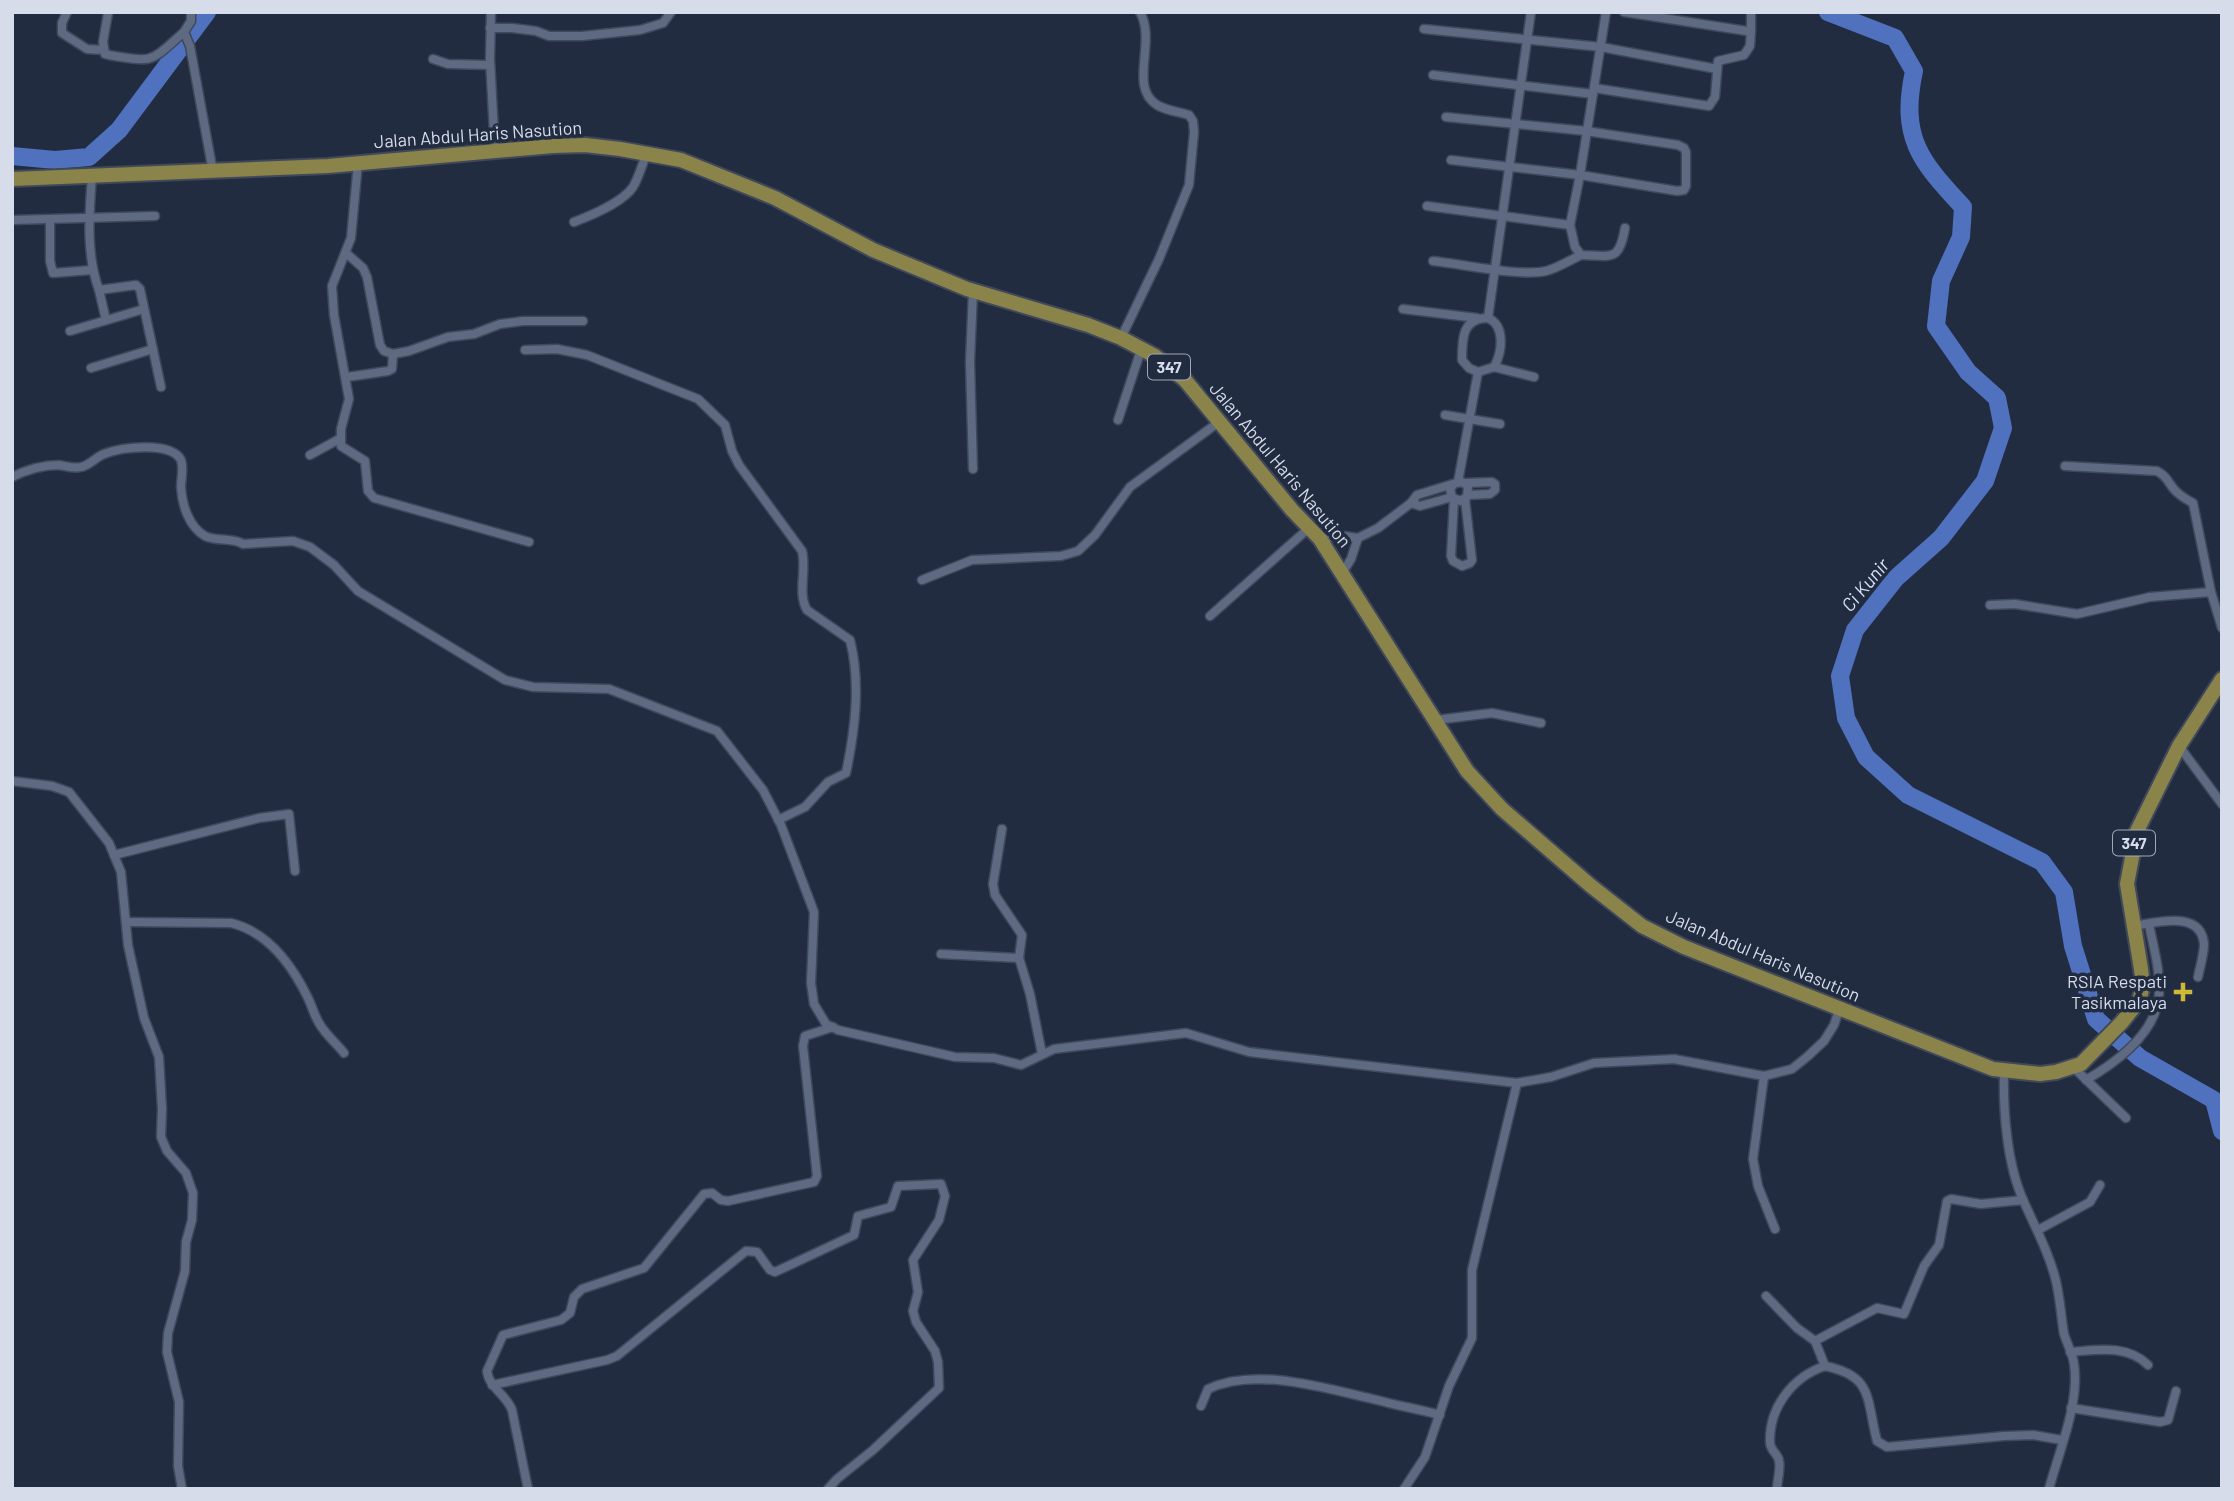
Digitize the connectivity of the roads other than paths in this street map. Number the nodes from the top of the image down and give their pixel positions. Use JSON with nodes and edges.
{"nodes":[{"id":1,"x":67,"y":12,"type":"edge"},
{"id":2,"x":198,"y":12,"type":"edge"},
{"id":3,"x":491,"y":12,"type":"edge"},
{"id":4,"x":671,"y":12,"type":"edge"},
{"id":5,"x":1140,"y":12,"type":"edge"},
{"id":6,"x":1531,"y":12,"type":"edge"},
{"id":7,"x":1606,"y":12,"type":"edge"},
{"id":8,"x":1624,"y":12,"type":"edge"},
{"id":9,"x":1751,"y":12,"type":"edge"},
{"id":10,"x":108,"y":13,"type":"edge"},
{"id":11,"x":191,"y":17,"type":"edge"},
{"id":12,"x":490,"y":28,"type":"junction"},
{"id":13,"x":1424,"y":29,"type":"dead end"},
{"id":14,"x":1751,"y":31,"type":"junction"},
{"id":15,"x":185,"y":34,"type":"junction"},
{"id":16,"x":1526,"y":39,"type":"junction"},
{"id":17,"x":1601,"y":47,"type":"junction"},
{"id":18,"x":104,"y":50,"type":"junction"},
{"id":19,"x":433,"y":59,"type":"dead end"},
{"id":20,"x":490,"y":65,"type":"junction"},
{"id":21,"x":1717,"y":69,"type":"junction"},
{"id":22,"x":1433,"y":75,"type":"dead end"},
{"id":23,"x":1520,"y":86,"type":"junction"},
{"id":24,"x":1594,"y":91,"type":"junction"},
{"id":25,"x":1446,"y":117,"type":"dead end"},
{"id":26,"x":1515,"y":124,"type":"junction"},
{"id":27,"x":1586,"y":131,"type":"junction"},
{"id":28,"x":495,"y":152,"type":"junction"},
{"id":29,"x":646,"y":155,"type":"junction"},
{"id":30,"x":1451,"y":159,"type":"dead end"},
{"id":31,"x":358,"y":163,"type":"junction"},
{"id":32,"x":1509,"y":166,"type":"junction"},
{"id":33,"x":213,"y":172,"type":"junction"},
{"id":34,"x":1580,"y":175,"type":"junction"},
{"id":35,"x":92,"y":176,"type":"junction"},
{"id":36,"x":12,"y":179,"type":"edge"},
{"id":37,"x":1427,"y":206,"type":"dead end"},
{"id":38,"x":155,"y":216,"type":"dead end"},
{"id":39,"x":90,"y":217,"type":"junction"},
{"id":40,"x":1502,"y":217,"type":"junction"},
{"id":41,"x":50,"y":219,"type":"junction"},
{"id":42,"x":12,"y":220,"type":"edge"},
{"id":43,"x":574,"y":222,"type":"dead end"},
{"id":44,"x":1570,"y":225,"type":"junction"},
{"id":45,"x":1625,"y":228,"type":"dead end"},
{"id":46,"x":346,"y":253,"type":"junction"},
{"id":47,"x":1581,"y":255,"type":"junction"},
{"id":48,"x":1433,"y":261,"type":"dead end"},
{"id":49,"x":1495,"y":269,"type":"junction"},
{"id":50,"x":92,"y":270,"type":"junction"},
{"id":51,"x":99,"y":290,"type":"junction"},
{"id":52,"x":973,"y":291,"type":"junction"},
{"id":53,"x":144,"y":309,"type":"junction"},
{"id":54,"x":1403,"y":309,"type":"dead end"},
{"id":55,"x":1477,"y":318,"type":"junction"},
{"id":56,"x":1488,"y":318,"type":"junction"},
{"id":57,"x":106,"y":320,"type":"junction"},
{"id":58,"x":583,"y":321,"type":"dead end"},
{"id":59,"x":69,"y":331,"type":"dead end"},
{"id":60,"x":1121,"y":338,"type":"junction"},
{"id":61,"x":153,"y":349,"type":"junction"},
{"id":62,"x":525,"y":350,"type":"dead end"},
{"id":63,"x":1141,"y":350,"type":"junction"},
{"id":64,"x":393,"y":354,"type":"junction"},
{"id":65,"x":1494,"y":367,"type":"junction"},
{"id":66,"x":91,"y":368,"type":"dead end"},
{"id":67,"x":1478,"y":372,"type":"junction"},
{"id":68,"x":347,"y":377,"type":"junction"},
{"id":69,"x":1534,"y":377,"type":"dead end"},
{"id":70,"x":161,"y":387,"type":"dead end"},
{"id":71,"x":1445,"y":415,"type":"dead end"},
{"id":72,"x":1469,"y":419,"type":"junction"},
{"id":73,"x":1118,"y":420,"type":"dead end"},
{"id":74,"x":1219,"y":422,"type":"junction"},
{"id":75,"x":1500,"y":424,"type":"dead end"},
{"id":76,"x":341,"y":438,"type":"junction"},
{"id":77,"x":310,"y":455,"type":"dead end"},
{"id":78,"x":2065,"y":466,"type":"dead end"},
{"id":79,"x":973,"y":469,"type":"dead end"},
{"id":80,"x":12,"y":477,"type":"edge"},
{"id":81,"x":1459,"y":483,"type":"junction"},
{"id":82,"x":1467,"y":497,"type":"junction"},
{"id":83,"x":1453,"y":498,"type":"junction"},
{"id":84,"x":1411,"y":503,"type":"junction"},
{"id":85,"x":1309,"y":528,"type":"junction"},
{"id":86,"x":1358,"y":538,"type":"junction"},
{"id":87,"x":1320,"y":539,"type":"junction"},
{"id":88,"x":529,"y":542,"type":"dead end"},
{"id":89,"x":1343,"y":572,"type":"junction"},
{"id":90,"x":922,"y":580,"type":"dead end"},
{"id":91,"x":2211,"y":592,"type":"junction"},
{"id":92,"x":1990,"y":605,"type":"dead end"},
{"id":93,"x":1210,"y":616,"type":"dead end"},
{"id":94,"x":2222,"y":628,"type":"edge"},
{"id":95,"x":2222,"y":679,"type":"edge"},
{"id":96,"x":1436,"y":720,"type":"junction"},
{"id":97,"x":1541,"y":723,"type":"dead end"},
{"id":98,"x":2179,"y":746,"type":"junction"},
{"id":99,"x":12,"y":781,"type":"edge"},
{"id":100,"x":2222,"y":804,"type":"edge"},
{"id":101,"x":778,"y":820,"type":"junction"},
{"id":102,"x":1002,"y":829,"type":"dead end"},
{"id":103,"x":114,"y":855,"type":"junction"},
{"id":104,"x":295,"y":871,"type":"dead end"},
{"id":105,"x":126,"y":922,"type":"junction"},
{"id":106,"x":2149,"y":924,"type":"junction"},
{"id":107,"x":2133,"y":926,"type":"junction"},
{"id":108,"x":941,"y":954,"type":"dead end"},
{"id":109,"x":1019,"y":958,"type":"junction"},
{"id":110,"x":2198,"y":977,"type":"dead end"},
{"id":111,"x":1839,"y":1010,"type":"junction"},
{"id":112,"x":833,"y":1027,"type":"junction"},
{"id":113,"x":344,"y":1053,"type":"dead end"},
{"id":114,"x":1042,"y":1054,"type":"junction"},
{"id":115,"x":2078,"y":1065,"type":"junction"},
{"id":116,"x":2004,"y":1072,"type":"junction"},
{"id":117,"x":1764,"y":1076,"type":"junction"},
{"id":118,"x":2086,"y":1080,"type":"junction"},
{"id":119,"x":1517,"y":1083,"type":"junction"},
{"id":120,"x":2126,"y":1118,"type":"dead end"},
{"id":121,"x":2101,"y":1185,"type":"dead end"},
{"id":122,"x":2023,"y":1200,"type":"junction"},
{"id":123,"x":1774,"y":1229,"type":"dead end"},
{"id":124,"x":2038,"y":1230,"type":"junction"},
{"id":125,"x":1766,"y":1296,"type":"dead end"},
{"id":126,"x":1815,"y":1341,"type":"junction"},
{"id":127,"x":2070,"y":1352,"type":"junction"},
{"id":128,"x":2148,"y":1365,"type":"dead end"},
{"id":129,"x":1825,"y":1366,"type":"junction"},
{"id":130,"x":492,"y":1385,"type":"junction"},
{"id":131,"x":2176,"y":1391,"type":"dead end"},
{"id":132,"x":1201,"y":1406,"type":"dead end"},
{"id":133,"x":2071,"y":1408,"type":"junction"},
{"id":134,"x":1440,"y":1415,"type":"junction"},
{"id":135,"x":2062,"y":1440,"type":"junction"},
{"id":136,"x":182,"y":1489,"type":"edge"},
{"id":137,"x":528,"y":1489,"type":"edge"},
{"id":138,"x":828,"y":1489,"type":"edge"},
{"id":139,"x":1404,"y":1489,"type":"edge"},
{"id":140,"x":1777,"y":1489,"type":"edge"},
{"id":141,"x":2049,"y":1489,"type":"edge"}],
"edges":[{"from":1,"to":18,"type":"street"},
{"from":2,"to":11,"type":"street"},
{"from":3,"to":12,"type":"street"},
{"from":4,"to":12,"type":"street"},
{"from":5,"to":60,"type":"street"},
{"from":6,"to":16,"type":"street"},
{"from":7,"to":17,"type":"street"},
{"from":8,"to":14,"type":"street"},
{"from":9,"to":14,"type":"street"},
{"from":10,"to":18,"type":"street"},
{"from":11,"to":15,"type":"street"},
{"from":12,"to":20,"type":"street"},
{"from":13,"to":16,"type":"street"},
{"from":14,"to":21,"type":"street"},
{"from":15,"to":18,"type":"street"},
{"from":15,"to":33,"type":"street"},
{"from":16,"to":17,"type":"street"},
{"from":16,"to":23,"type":"street"},
{"from":17,"to":21,"type":"street"},
{"from":17,"to":24,"type":"street"},
{"from":19,"to":20,"type":"street"},
{"from":20,"to":28,"type":"street"},
{"from":21,"to":24,"type":"street"},
{"from":22,"to":23,"type":"street"},
{"from":23,"to":24,"type":"street"},
{"from":23,"to":26,"type":"street"},
{"from":24,"to":27,"type":"street"},
{"from":25,"to":26,"type":"street"},
{"from":26,"to":27,"type":"street"},
{"from":26,"to":32,"type":"street"},
{"from":27,"to":34,"type":"street"},
{"from":27,"to":34,"type":"street"},
{"from":28,"to":29,"type":"main road","name":"Jalan Abdul Haris Nasution","number":"347"},
{"from":28,"to":31,"type":"main road","name":"Jalan Abdul Haris Nasution","number":"347"},
{"from":29,"to":43,"type":"street"},
{"from":29,"to":52,"type":"main road","name":"Jalan Abdul Haris Nasution","number":"347"},
{"from":30,"to":32,"type":"street"},
{"from":31,"to":33,"type":"main road","name":"Jalan Abdul Haris Nasution","number":"347"},
{"from":31,"to":46,"type":"street"},
{"from":32,"to":34,"type":"street"},
{"from":32,"to":40,"type":"street"},
{"from":33,"to":35,"type":"main road","name":"Jalan Abdul Haris Nasution","number":"347"},
{"from":34,"to":44,"type":"street"},
{"from":35,"to":36,"type":"main road","name":"Jalan Abdul Haris Nasution","number":"347"},
{"from":35,"to":39,"type":"street"},
{"from":37,"to":40,"type":"street"},
{"from":38,"to":39,"type":"street"},
{"from":39,"to":41,"type":"street"},
{"from":39,"to":50,"type":"street"},
{"from":40,"to":44,"type":"street"},
{"from":40,"to":49,"type":"street"},
{"from":41,"to":42,"type":"street"},
{"from":41,"to":50,"type":"street"},
{"from":44,"to":47,"type":"street"},
{"from":45,"to":47,"type":"street"},
{"from":46,"to":64,"type":"street"},
{"from":46,"to":68,"type":"street"},
{"from":47,"to":49,"type":"street"},
{"from":48,"to":49,"type":"street"},
{"from":49,"to":56,"type":"street"},
{"from":50,"to":51,"type":"street"},
{"from":51,"to":53,"type":"street"},
{"from":51,"to":57,"type":"street"},
{"from":52,"to":60,"type":"main road","name":"Jalan Abdul Haris Nasution","number":"347"},
{"from":52,"to":79,"type":"street"},
{"from":53,"to":57,"type":"street"},
{"from":53,"to":61,"type":"street"},
{"from":54,"to":55,"type":"street"},
{"from":55,"to":56,"type":"street"},
{"from":55,"to":67,"type":"street"},
{"from":56,"to":65,"type":"street"},
{"from":57,"to":59,"type":"street"},
{"from":58,"to":64,"type":"street"},
{"from":60,"to":63,"type":"main road","name":"Jalan Abdul Haris Nasution","number":"347"},
{"from":61,"to":66,"type":"street"},
{"from":61,"to":70,"type":"street"},
{"from":62,"to":101,"type":"street"},
{"from":63,"to":73,"type":"street"},
{"from":63,"to":74,"type":"main road","name":"Jalan Abdul Haris Nasution","number":"347"},
{"from":64,"to":68,"type":"street"},
{"from":65,"to":67,"type":"street"},
{"from":65,"to":69,"type":"street"},
{"from":67,"to":72,"type":"street"},
{"from":68,"to":76,"type":"street"},
{"from":71,"to":72,"type":"street"},
{"from":72,"to":75,"type":"street"},
{"from":72,"to":81,"type":"street"},
{"from":74,"to":85,"type":"main road","name":"Jalan Abdul Haris Nasution","number":"347"},
{"from":74,"to":90,"type":"street"},
{"from":76,"to":77,"type":"street"},
{"from":76,"to":88,"type":"street"},
{"from":78,"to":91,"type":"street"},
{"from":80,"to":101,"type":"street"},
{"from":81,"to":82,"type":"street"},
{"from":81,"to":82,"type":"street"},
{"from":81,"to":83,"type":"street"},
{"from":81,"to":84,"type":"street"},
{"from":82,"to":83,"type":"street"},
{"from":82,"to":83,"type":"street"},
{"from":83,"to":84,"type":"street"},
{"from":84,"to":86,"type":"street"},
{"from":85,"to":87,"type":"main road","name":"Jalan Abdul Haris Nasution","number":"347"},
{"from":85,"to":93,"type":"street"},
{"from":86,"to":87,"type":"street"},
{"from":86,"to":89,"type":"street"},
{"from":87,"to":89,"type":"main road","name":"Jalan Abdul Haris Nasution","number":"347"},
{"from":89,"to":96,"type":"main road","name":"Jalan Abdul Haris Nasution","number":"347"},
{"from":91,"to":92,"type":"street"},
{"from":91,"to":94,"type":"street"},
{"from":95,"to":98,"type":"main road","number":"347"},
{"from":96,"to":97,"type":"street"},
{"from":96,"to":111,"type":"main road","name":"Jalan Abdul Haris Nasution","number":"347"},
{"from":98,"to":100,"type":"street"},
{"from":98,"to":107,"type":"main road","number":"347"},
{"from":99,"to":103,"type":"street"},
{"from":101,"to":112,"type":"street"},
{"from":102,"to":109,"type":"street"},
{"from":103,"to":104,"type":"street"},
{"from":103,"to":105,"type":"street"},
{"from":105,"to":113,"type":"street"},
{"from":105,"to":136,"type":"street"},
{"from":106,"to":107,"type":"street"},
{"from":106,"to":110,"type":"street"},
{"from":106,"to":118,"type":"street"},
{"from":107,"to":115,"type":"main road","number":"347"},
{"from":108,"to":109,"type":"street"},
{"from":109,"to":114,"type":"street"},
{"from":111,"to":116,"type":"main road","name":"Jalan Abdul Haris Nasution","number":"347"},
{"from":111,"to":117,"type":"street"},
{"from":112,"to":114,"type":"street"},
{"from":112,"to":130,"type":"street"},
{"from":114,"to":119,"type":"street"},
{"from":115,"to":116,"type":"main road","name":"Jalan Abdul Haris Nasution","number":"347"},
{"from":115,"to":118,"type":"street"},
{"from":116,"to":122,"type":"street"},
{"from":117,"to":119,"type":"street"},
{"from":117,"to":123,"type":"street"},
{"from":118,"to":120,"type":"street"},
{"from":119,"to":134,"type":"street"},
{"from":121,"to":124,"type":"street"},
{"from":122,"to":124,"type":"street"},
{"from":122,"to":126,"type":"street"},
{"from":124,"to":127,"type":"street"},
{"from":125,"to":126,"type":"street"},
{"from":126,"to":129,"type":"street"},
{"from":127,"to":128,"type":"street"},
{"from":127,"to":133,"type":"street"},
{"from":129,"to":135,"type":"street"},
{"from":129,"to":140,"type":"street"},
{"from":130,"to":137,"type":"street"},
{"from":130,"to":138,"type":"street"},
{"from":131,"to":133,"type":"street"},
{"from":132,"to":134,"type":"street"},
{"from":133,"to":135,"type":"street"},
{"from":134,"to":139,"type":"street"},
{"from":135,"to":141,"type":"street"}]}
